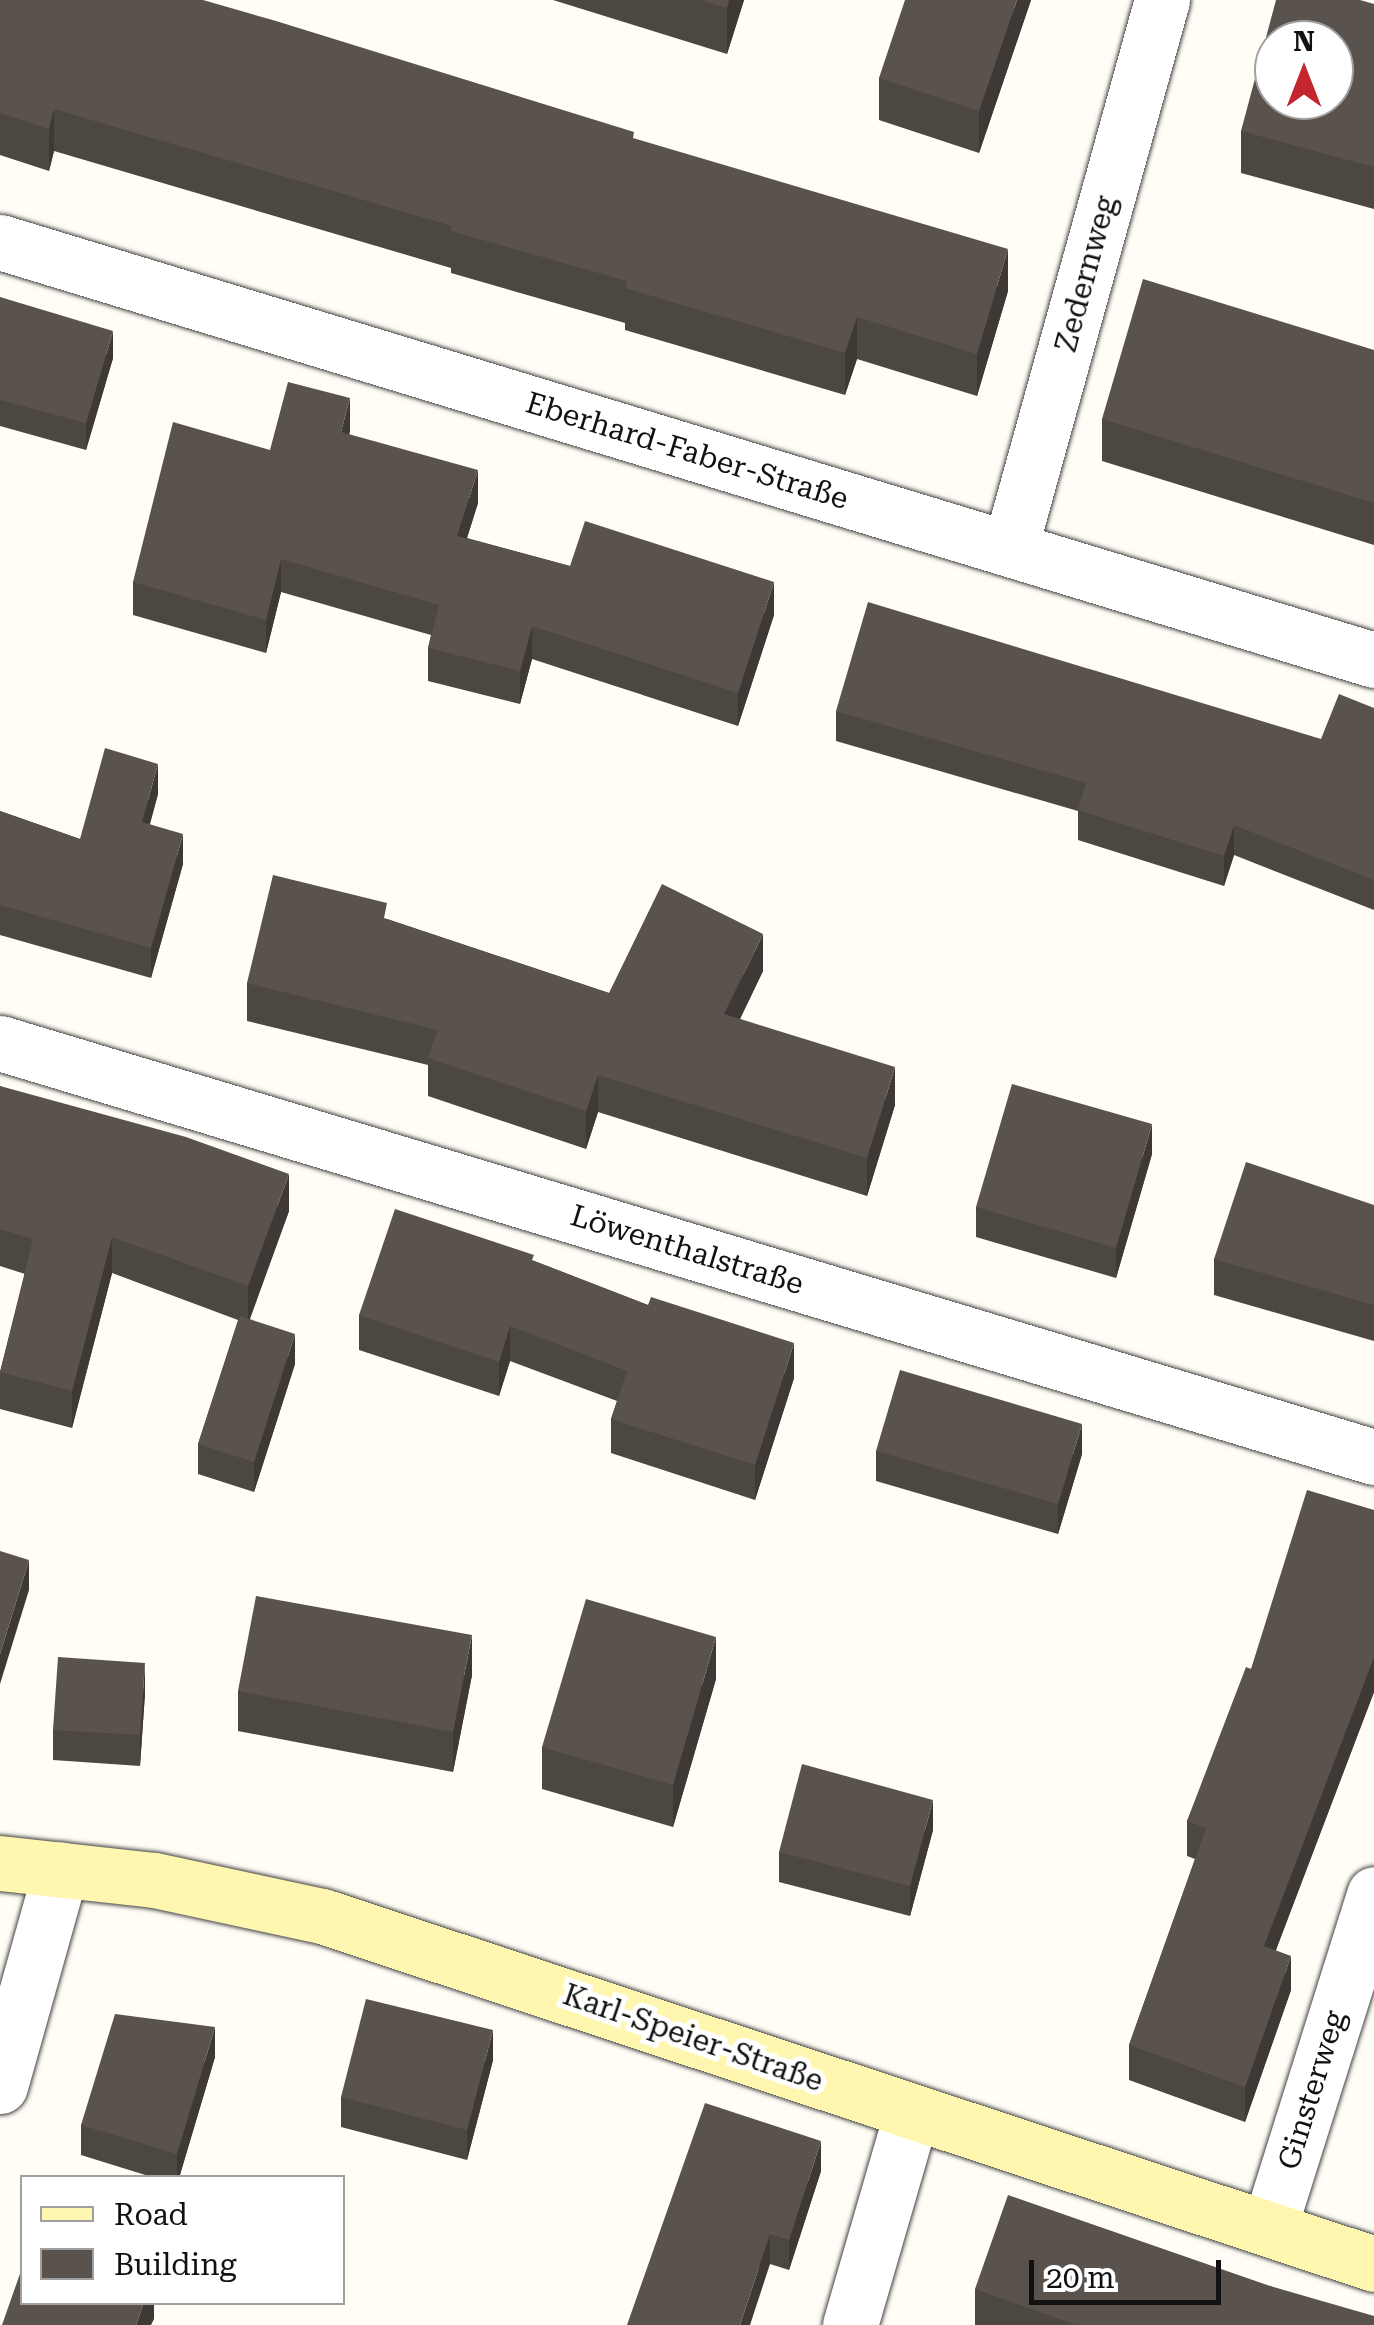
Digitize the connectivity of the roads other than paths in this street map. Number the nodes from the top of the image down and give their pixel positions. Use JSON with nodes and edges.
{"nodes":[{"id":1,"x":1162,"y":0,"type":"edge"},
{"id":2,"x":0,"y":242,"type":"edge"},
{"id":3,"x":1010,"y":548,"type":"junction"},
{"id":4,"x":1374,"y":660,"type":"edge"},
{"id":5,"x":0,"y":1043,"type":"edge"},
{"id":6,"x":1374,"y":1457,"type":"edge"},
{"id":7,"x":0,"y":1864,"type":"edge"},
{"id":8,"x":62,"y":1869,"type":"junction"},
{"id":9,"x":1374,"y":1894,"type":"edge"},
{"id":10,"x":0,"y":2086,"type":"edge"},
{"id":11,"x":912,"y":2112,"type":"junction"},
{"id":12,"x":1269,"y":2228,"type":"junction"},
{"id":13,"x":1374,"y":2264,"type":"edge"},
{"id":14,"x":850,"y":2325,"type":"edge"}],
"edges":[{"from":1,"to":3,"type":"street","name":"Zedernweg"},
{"from":2,"to":3,"type":"street","name":"Eberhard-Faber-Straße"},
{"from":3,"to":4,"type":"street","name":"Eberhard-Faber-Straße"},
{"from":5,"to":6,"type":"street","name":"Löwenthalstraße"},
{"from":7,"to":8,"type":"street","name":"Karl-Speier-Straße"},
{"from":8,"to":10,"type":"street"},
{"from":8,"to":11,"type":"street","name":"Karl-Speier-Straße"},
{"from":9,"to":12,"type":"street","name":"Ginsterweg"},
{"from":11,"to":12,"type":"street","name":"Karl-Speier-Straße"},
{"from":11,"to":14,"type":"street"},
{"from":12,"to":13,"type":"street","name":"Karl-Speier-Straße"}]}
